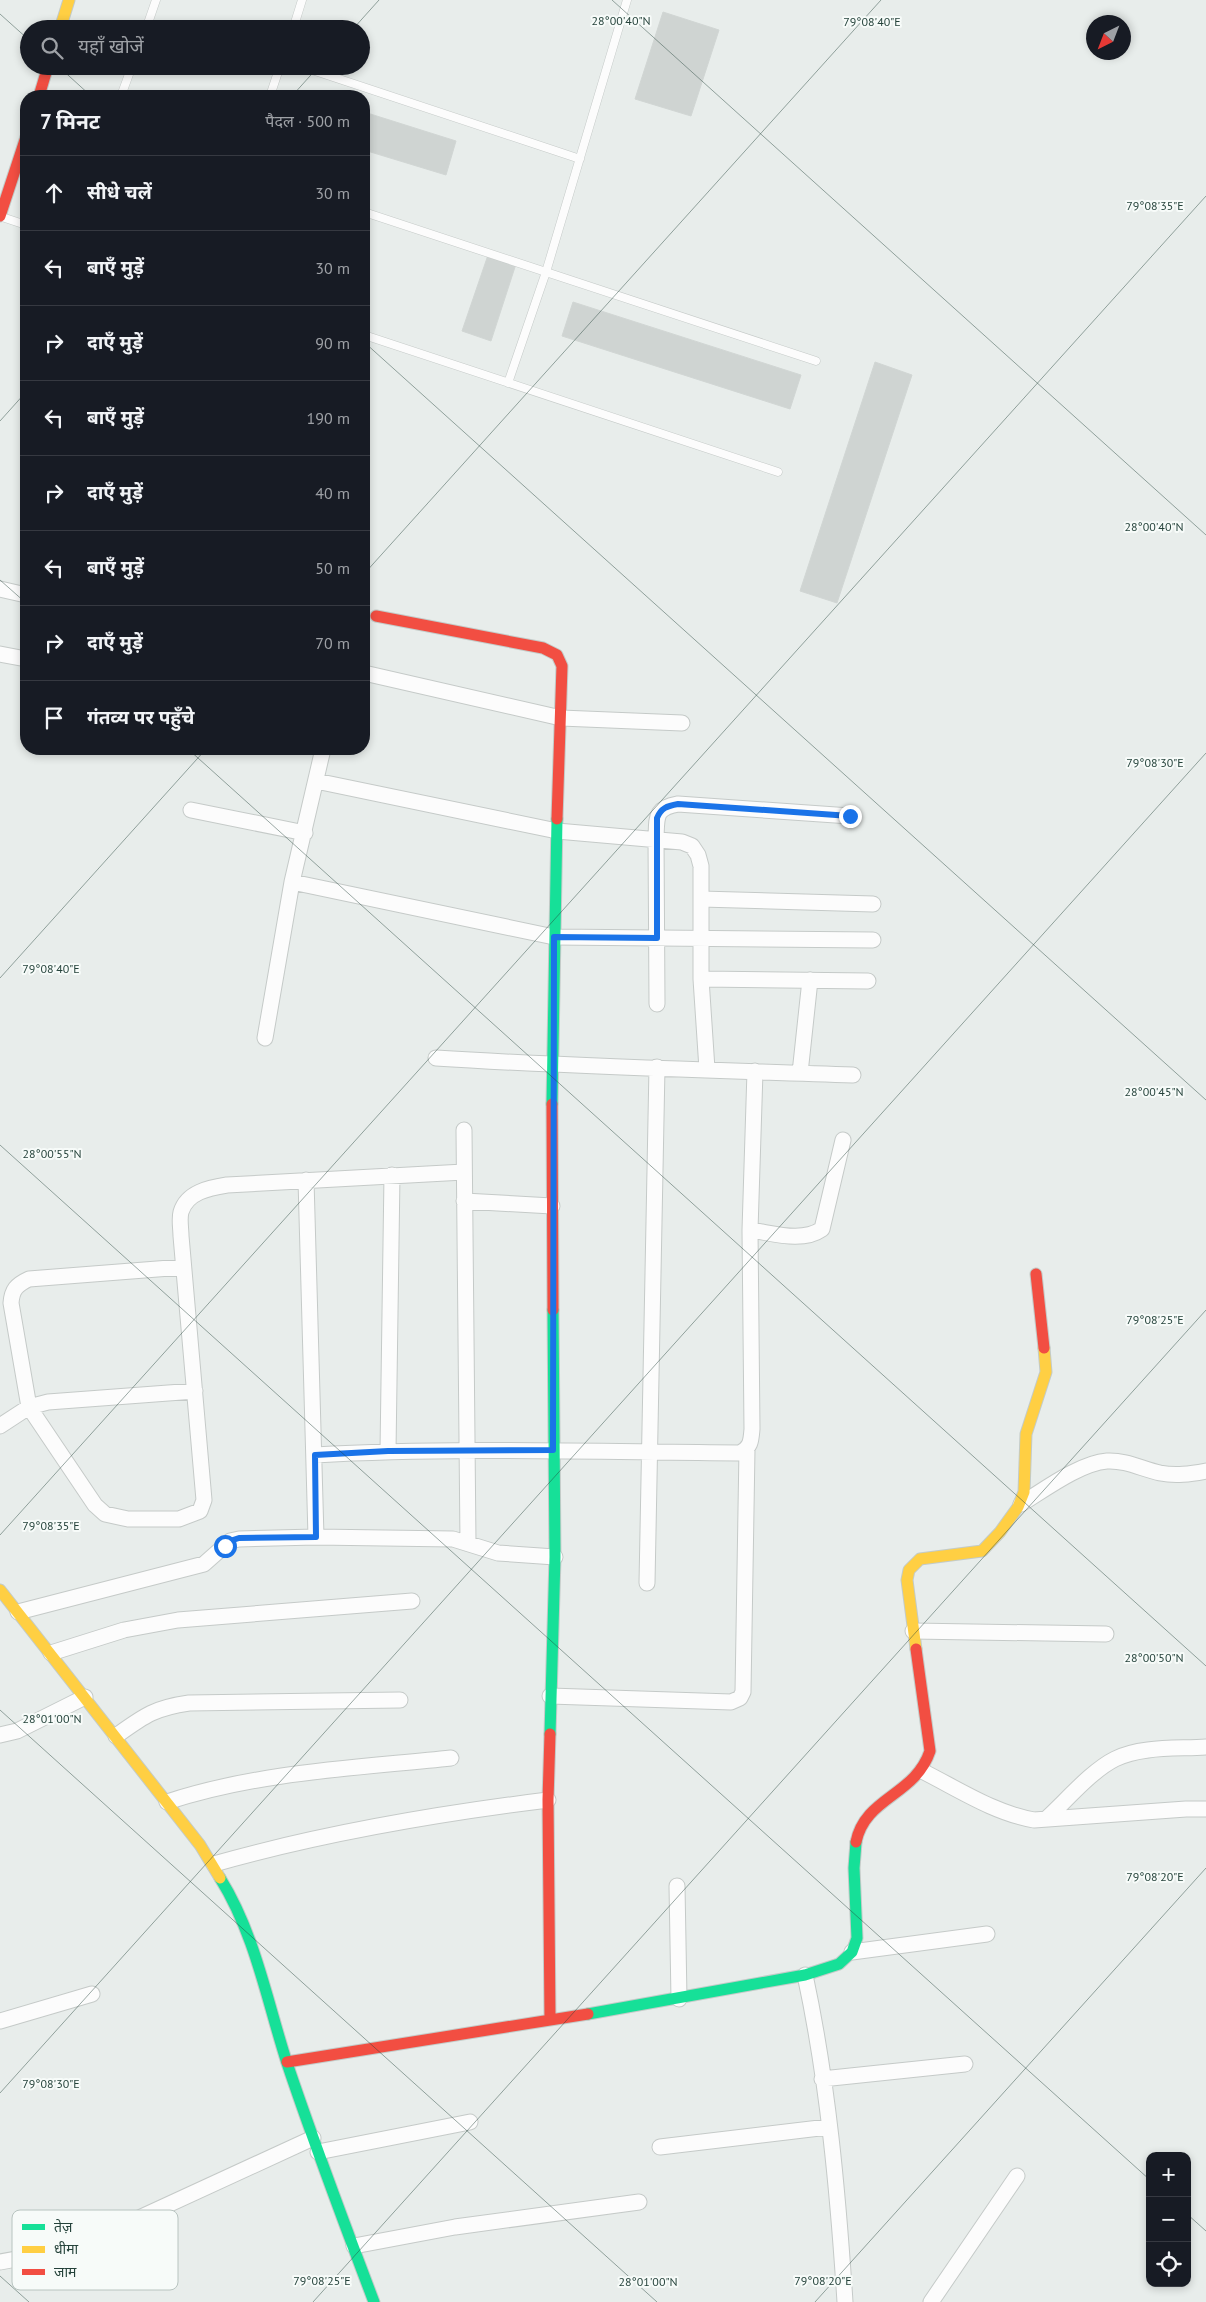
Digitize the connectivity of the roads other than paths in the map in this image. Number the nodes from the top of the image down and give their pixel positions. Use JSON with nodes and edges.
{"nodes":[{"id":1,"x":69,"y":0,"type":"edge"},
{"id":2,"x":156,"y":0,"type":"edge"},
{"id":3,"x":302,"y":0,"type":"edge"},
{"id":4,"x":627,"y":0,"type":"edge"},
{"id":5,"x":63,"y":20,"type":"edge"},
{"id":6,"x":149,"y":20,"type":"edge"},
{"id":7,"x":295,"y":20,"type":"edge"},
{"id":8,"x":45,"y":75,"type":"edge"},
{"id":9,"x":129,"y":75,"type":"edge"},
{"id":10,"x":277,"y":75,"type":"edge"},
{"id":11,"x":327,"y":75,"type":"edge"},
{"id":12,"x":41,"y":90,"type":"edge"},
{"id":13,"x":123,"y":90,"type":"edge"},
{"id":14,"x":272,"y":90,"type":"edge"},
{"id":15,"x":20,"y":155,"type":"edge"},
{"id":16,"x":580,"y":158,"type":"junction"},
{"id":17,"x":370,"y":214,"type":"edge"},
{"id":18,"x":0,"y":217,"type":"edge"},
{"id":19,"x":20,"y":223,"type":"edge"},
{"id":20,"x":546,"y":272,"type":"junction"},
{"id":21,"x":370,"y":337,"type":"edge"},
{"id":22,"x":816,"y":361,"type":"dead end"},
{"id":23,"x":508,"y":383,"type":"junction"},
{"id":24,"x":778,"y":472,"type":"dead end"},
{"id":25,"x":0,"y":589,"type":"edge"},
{"id":26,"x":20,"y":594,"type":"edge"},
{"id":27,"x":376,"y":616,"type":"dead end"},
{"id":28,"x":0,"y":654,"type":"edge"},
{"id":29,"x":20,"y":658,"type":"edge"},
{"id":30,"x":370,"y":674,"type":"edge"},
{"id":31,"x":561,"y":718,"type":"junction"},
{"id":32,"x":682,"y":723,"type":"dead end"},
{"id":33,"x":322,"y":755,"type":"edge"},
{"id":34,"x":316,"y":782,"type":"junction"},
{"id":35,"x":191,"y":810,"type":"dead end"},
{"id":36,"x":850,"y":816,"type":"dead end"},
{"id":37,"x":558,"y":831,"type":"junction"},
{"id":38,"x":305,"y":833,"type":"junction"},
{"id":39,"x":656,"y":839,"type":"junction"},
{"id":40,"x":292,"y":882,"type":"junction"},
{"id":41,"x":701,"y":899,"type":"junction"},
{"id":42,"x":873,"y":904,"type":"dead end"},
{"id":43,"x":554,"y":937,"type":"junction"},
{"id":44,"x":702,"y":937,"type":"junction"},
{"id":45,"x":657,"y":938,"type":"junction"},
{"id":46,"x":873,"y":940,"type":"dead end"},
{"id":47,"x":701,"y":979,"type":"junction"},
{"id":48,"x":810,"y":980,"type":"junction"},
{"id":49,"x":868,"y":981,"type":"dead end"},
{"id":50,"x":657,"y":1004,"type":"dead end"},
{"id":51,"x":265,"y":1038,"type":"dead end"},
{"id":52,"x":436,"y":1058,"type":"dead end"},
{"id":53,"x":552,"y":1066,"type":"junction"},
{"id":54,"x":657,"y":1067,"type":"junction"},
{"id":55,"x":707,"y":1069,"type":"junction"},
{"id":56,"x":755,"y":1071,"type":"junction"},
{"id":57,"x":800,"y":1073,"type":"junction"},
{"id":58,"x":852,"y":1075,"type":"dead end"},
{"id":59,"x":464,"y":1130,"type":"dead end"},
{"id":60,"x":843,"y":1140,"type":"dead end"},
{"id":61,"x":464,"y":1172,"type":"junction"},
{"id":62,"x":392,"y":1175,"type":"junction"},
{"id":63,"x":306,"y":1180,"type":"junction"},
{"id":64,"x":464,"y":1201,"type":"junction"},
{"id":65,"x":552,"y":1206,"type":"junction"},
{"id":66,"x":750,"y":1230,"type":"junction"},
{"id":67,"x":183,"y":1267,"type":"junction"},
{"id":68,"x":1036,"y":1274,"type":"dead end"},
{"id":69,"x":195,"y":1390,"type":"junction"},
{"id":70,"x":30,"y":1407,"type":"junction"},
{"id":71,"x":0,"y":1426,"type":"edge"},
{"id":72,"x":747,"y":1449,"type":"junction"},
{"id":73,"x":466,"y":1450,"type":"junction"},
{"id":74,"x":553,"y":1450,"type":"junction"},
{"id":75,"x":388,"y":1451,"type":"junction"},
{"id":76,"x":650,"y":1452,"type":"junction"},
{"id":77,"x":315,"y":1455,"type":"junction"},
{"id":78,"x":1206,"y":1471,"type":"edge"},
{"id":79,"x":1021,"y":1504,"type":"junction"},
{"id":80,"x":316,"y":1537,"type":"junction"},
{"id":81,"x":468,"y":1543,"type":"junction"},
{"id":82,"x":555,"y":1557,"type":"junction"},
{"id":83,"x":648,"y":1583,"type":"dead end"},
{"id":84,"x":0,"y":1590,"type":"edge"},
{"id":85,"x":412,"y":1600,"type":"dead end"},
{"id":86,"x":18,"y":1612,"type":"junction"},
{"id":87,"x":913,"y":1631,"type":"junction"},
{"id":88,"x":1106,"y":1634,"type":"dead end"},
{"id":89,"x":51,"y":1653,"type":"junction"},
{"id":90,"x":85,"y":1696,"type":"junction"},
{"id":91,"x":550,"y":1696,"type":"junction"},
{"id":92,"x":400,"y":1700,"type":"dead end"},
{"id":93,"x":0,"y":1735,"type":"edge"},
{"id":94,"x":116,"y":1736,"type":"junction"},
{"id":95,"x":1206,"y":1747,"type":"edge"},
{"id":96,"x":451,"y":1758,"type":"dead end"},
{"id":97,"x":922,"y":1771,"type":"junction"},
{"id":98,"x":548,"y":1800,"type":"junction"},
{"id":99,"x":167,"y":1802,"type":"junction"},
{"id":100,"x":1206,"y":1809,"type":"edge"},
{"id":101,"x":1046,"y":1819,"type":"junction"},
{"id":102,"x":214,"y":1864,"type":"junction"},
{"id":103,"x":677,"y":1886,"type":"dead end"},
{"id":104,"x":986,"y":1934,"type":"dead end"},
{"id":105,"x":852,"y":1952,"type":"junction"},
{"id":106,"x":806,"y":1975,"type":"junction"},
{"id":107,"x":92,"y":1994,"type":"dead end"},
{"id":108,"x":679,"y":1999,"type":"junction"},
{"id":109,"x":550,"y":2019,"type":"junction"},
{"id":110,"x":0,"y":2022,"type":"edge"},
{"id":111,"x":287,"y":2062,"type":"junction"},
{"id":112,"x":965,"y":2064,"type":"dead end"},
{"id":113,"x":822,"y":2079,"type":"junction"},
{"id":114,"x":470,"y":2122,"type":"dead end"},
{"id":115,"x":828,"y":2127,"type":"junction"},
{"id":116,"x":315,"y":2145,"type":"junction"},
{"id":117,"x":660,"y":2146,"type":"dead end"},
{"id":118,"x":1017,"y":2176,"type":"dead end"},
{"id":119,"x":639,"y":2202,"type":"dead end"},
{"id":120,"x":162,"y":2210,"type":"edge"},
{"id":121,"x":354,"y":2246,"type":"junction"},
{"id":122,"x":374,"y":2302,"type":"edge"},
{"id":123,"x":845,"y":2302,"type":"edge"},
{"id":124,"x":932,"y":2302,"type":"edge"}],
"edges":[{"from":1,"to":5,"type":"street"},
{"from":2,"to":6,"type":"lane"},
{"from":3,"to":7,"type":"lane"},
{"from":4,"to":16,"type":"lane"},
{"from":8,"to":12,"type":"street"},
{"from":9,"to":13,"type":"lane"},
{"from":10,"to":14,"type":"lane"},
{"from":11,"to":16,"type":"lane"},
{"from":15,"to":18,"type":"street"},
{"from":16,"to":20,"type":"lane"},
{"from":17,"to":20,"type":"lane"},
{"from":18,"to":19,"type":"lane"},
{"from":20,"to":22,"type":"lane"},
{"from":20,"to":23,"type":"lane"},
{"from":21,"to":23,"type":"lane"},
{"from":23,"to":24,"type":"lane"},
{"from":25,"to":26,"type":"street"},
{"from":27,"to":31,"type":"street"},
{"from":28,"to":29,"type":"street"},
{"from":30,"to":31,"type":"street"},
{"from":31,"to":32,"type":"street"},
{"from":31,"to":37,"type":"street"},
{"from":33,"to":34,"type":"street"},
{"from":34,"to":37,"type":"street"},
{"from":34,"to":38,"type":"street"},
{"from":35,"to":38,"type":"street"},
{"from":36,"to":39,"type":"street"},
{"from":37,"to":39,"type":"street"},
{"from":37,"to":43,"type":"street"},
{"from":38,"to":40,"type":"street"},
{"from":39,"to":41,"type":"street"},
{"from":39,"to":45,"type":"street"},
{"from":40,"to":43,"type":"street"},
{"from":40,"to":51,"type":"street"},
{"from":41,"to":42,"type":"street"},
{"from":41,"to":44,"type":"street"},
{"from":43,"to":45,"type":"street"},
{"from":43,"to":53,"type":"street"},
{"from":44,"to":45,"type":"street"},
{"from":44,"to":46,"type":"street"},
{"from":44,"to":47,"type":"street"},
{"from":45,"to":50,"type":"street"},
{"from":47,"to":48,"type":"street"},
{"from":47,"to":55,"type":"street"},
{"from":48,"to":49,"type":"street"},
{"from":48,"to":57,"type":"street"},
{"from":52,"to":53,"type":"street"},
{"from":53,"to":54,"type":"street"},
{"from":53,"to":65,"type":"street"},
{"from":54,"to":55,"type":"street"},
{"from":54,"to":76,"type":"street"},
{"from":55,"to":56,"type":"street"},
{"from":56,"to":57,"type":"street"},
{"from":56,"to":66,"type":"street"},
{"from":57,"to":58,"type":"street"},
{"from":59,"to":61,"type":"street"},
{"from":60,"to":66,"type":"street"},
{"from":61,"to":62,"type":"street"},
{"from":61,"to":64,"type":"street"},
{"from":62,"to":63,"type":"street"},
{"from":62,"to":75,"type":"street"},
{"from":63,"to":67,"type":"street"},
{"from":63,"to":77,"type":"street"},
{"from":64,"to":65,"type":"street"},
{"from":64,"to":73,"type":"street"},
{"from":65,"to":74,"type":"street"},
{"from":66,"to":72,"type":"street"},
{"from":67,"to":69,"type":"street"},
{"from":67,"to":70,"type":"street"},
{"from":68,"to":79,"type":"street"},
{"from":69,"to":70,"type":"street"},
{"from":69,"to":70,"type":"street"},
{"from":70,"to":71,"type":"street"},
{"from":72,"to":76,"type":"street"},
{"from":72,"to":91,"type":"street"},
{"from":73,"to":74,"type":"street"},
{"from":73,"to":75,"type":"street"},
{"from":73,"to":81,"type":"street"},
{"from":74,"to":76,"type":"street"},
{"from":74,"to":82,"type":"street"},
{"from":75,"to":77,"type":"street"},
{"from":76,"to":83,"type":"street"},
{"from":77,"to":80,"type":"street"},
{"from":78,"to":79,"type":"street"},
{"from":79,"to":87,"type":"street"},
{"from":80,"to":81,"type":"street"},
{"from":80,"to":86,"type":"street"},
{"from":81,"to":82,"type":"street"},
{"from":82,"to":91,"type":"street"},
{"from":84,"to":86,"type":"street"},
{"from":85,"to":89,"type":"street"},
{"from":86,"to":89,"type":"street"},
{"from":87,"to":88,"type":"street"},
{"from":87,"to":97,"type":"street"},
{"from":89,"to":90,"type":"street"},
{"from":90,"to":93,"type":"street"},
{"from":90,"to":94,"type":"street"},
{"from":91,"to":98,"type":"street"},
{"from":92,"to":94,"type":"street"},
{"from":94,"to":99,"type":"street"},
{"from":95,"to":101,"type":"street"},
{"from":96,"to":99,"type":"street"},
{"from":97,"to":101,"type":"street"},
{"from":97,"to":105,"type":"street"},
{"from":98,"to":102,"type":"street"},
{"from":98,"to":109,"type":"street"},
{"from":99,"to":102,"type":"street"},
{"from":100,"to":101,"type":"street"},
{"from":102,"to":111,"type":"street"},
{"from":103,"to":108,"type":"street"},
{"from":104,"to":105,"type":"street"},
{"from":105,"to":106,"type":"street"},
{"from":106,"to":108,"type":"street"},
{"from":106,"to":113,"type":"street"},
{"from":107,"to":110,"type":"street"},
{"from":108,"to":109,"type":"street"},
{"from":109,"to":111,"type":"street"},
{"from":111,"to":116,"type":"street"},
{"from":112,"to":113,"type":"street"},
{"from":113,"to":115,"type":"street"},
{"from":114,"to":116,"type":"street"},
{"from":115,"to":117,"type":"street"},
{"from":115,"to":123,"type":"street"},
{"from":116,"to":120,"type":"street"},
{"from":116,"to":121,"type":"street"},
{"from":118,"to":124,"type":"street"},
{"from":119,"to":121,"type":"street"},
{"from":121,"to":122,"type":"street"}]}
